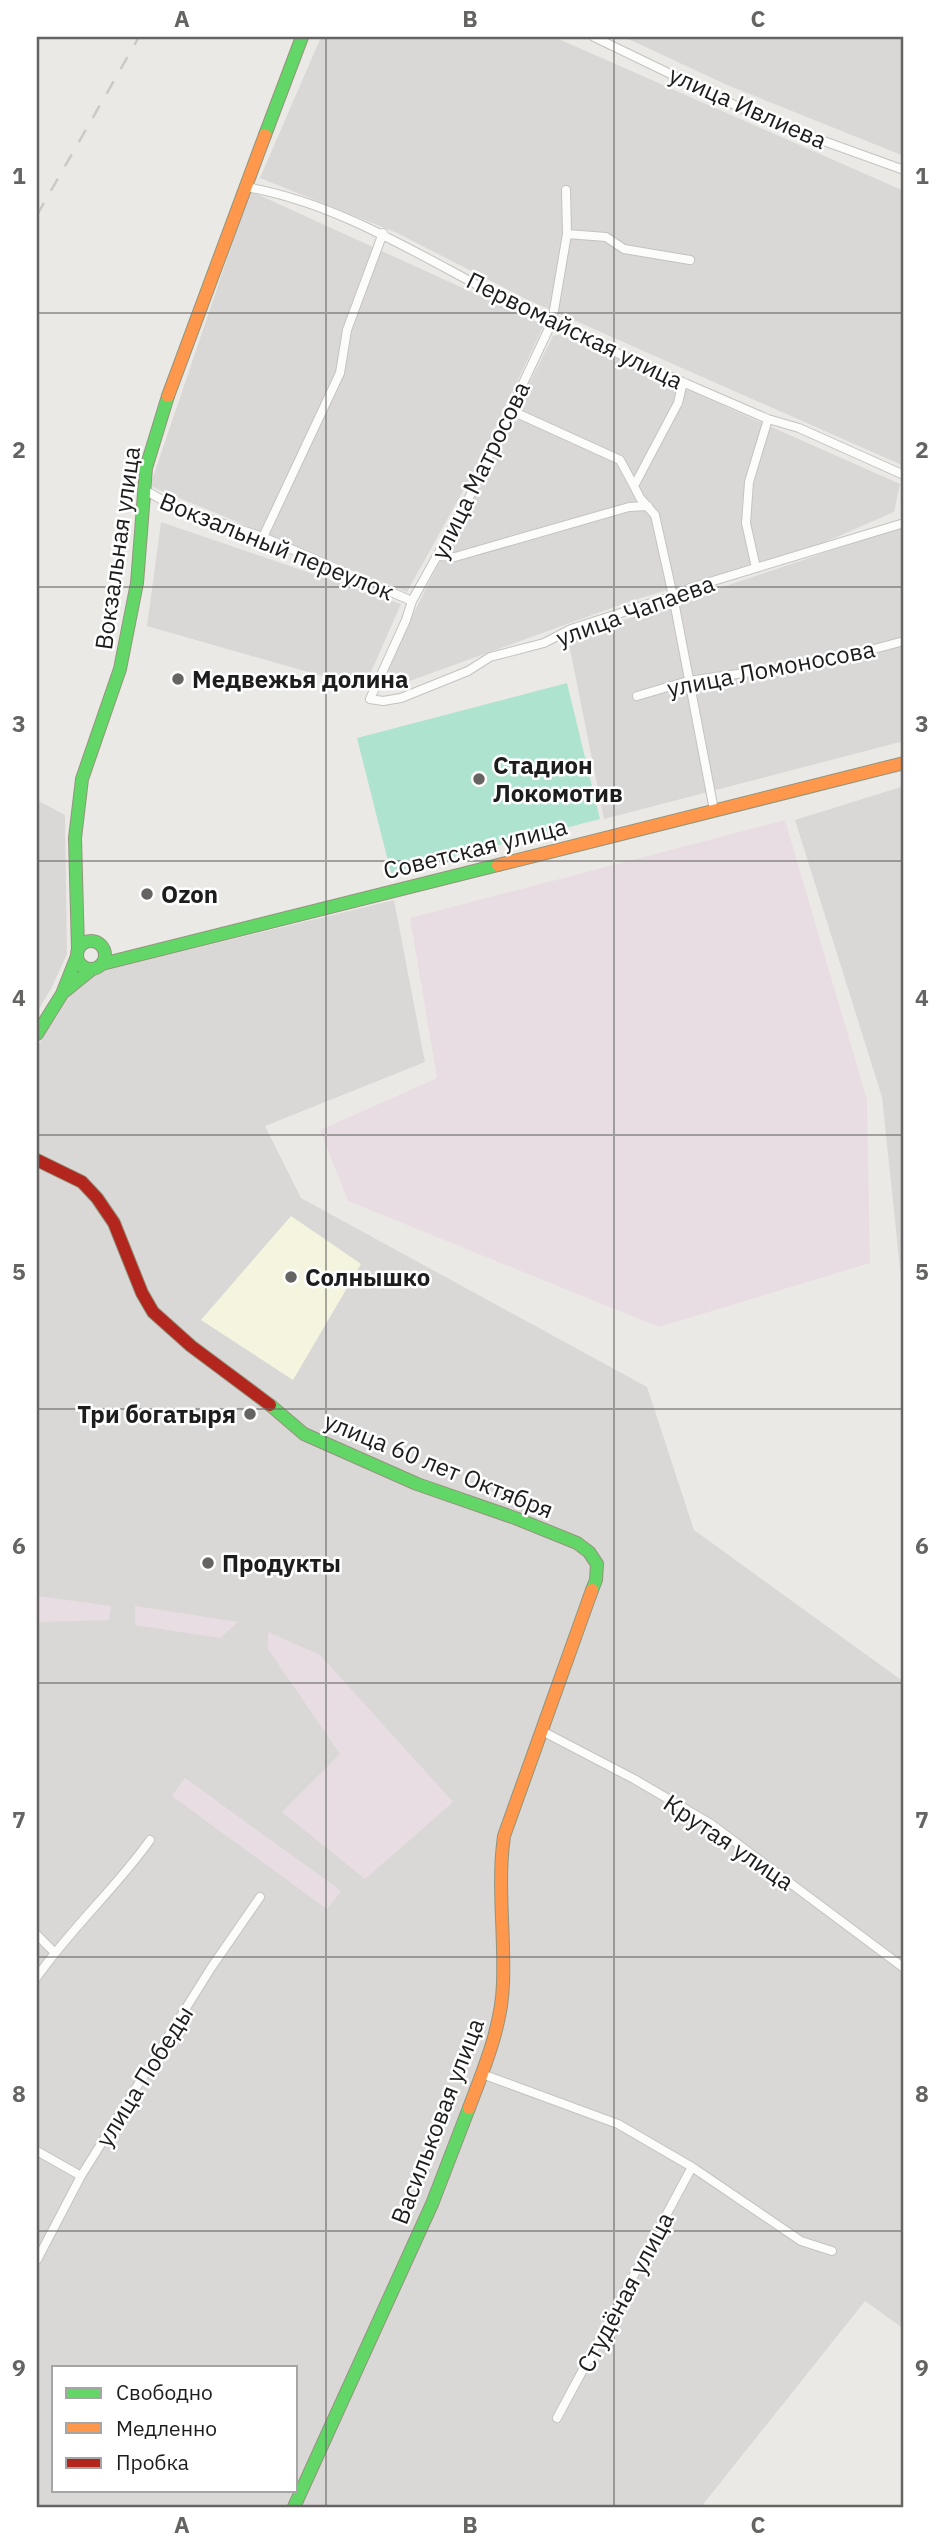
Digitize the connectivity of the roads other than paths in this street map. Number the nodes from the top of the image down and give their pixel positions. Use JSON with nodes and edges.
{"nodes":[{"id":1,"x":302,"y":37,"type":"edge"},
{"id":2,"x":594,"y":37,"type":"edge"},
{"id":3,"x":904,"y":170,"type":"edge"},
{"id":4,"x":246,"y":187,"type":"junction"},
{"id":5,"x":566,"y":190,"type":"dead end"},
{"id":6,"x":383,"y":233,"type":"junction"},
{"id":7,"x":567,"y":234,"type":"junction"},
{"id":8,"x":690,"y":260,"type":"dead end"},
{"id":9,"x":552,"y":322,"type":"junction"},
{"id":10,"x":683,"y":382,"type":"junction"},
{"id":11,"x":510,"y":410,"type":"junction"},
{"id":12,"x":768,"y":419,"type":"junction"},
{"id":13,"x":904,"y":475,"type":"edge"},
{"id":14,"x":634,"y":486,"type":"junction"},
{"id":15,"x":143,"y":489,"type":"junction"},
{"id":16,"x":648,"y":506,"type":"junction"},
{"id":17,"x":904,"y":523,"type":"edge"},
{"id":18,"x":263,"y":537,"type":"junction"},
{"id":19,"x":439,"y":556,"type":"junction"},
{"id":20,"x":756,"y":568,"type":"junction"},
{"id":21,"x":673,"y":596,"type":"junction"},
{"id":22,"x":412,"y":601,"type":"junction"},
{"id":23,"x":904,"y":641,"type":"edge"},
{"id":24,"x":688,"y":681,"type":"junction"},
{"id":25,"x":637,"y":696,"type":"dead end"},
{"id":26,"x":370,"y":699,"type":"joint"},
{"id":27,"x":904,"y":763,"type":"edge"},
{"id":28,"x":714,"y":810,"type":"junction"},
{"id":29,"x":77,"y":917,"type":"junction"},
{"id":30,"x":100,"y":945,"type":"junction"},
{"id":31,"x":78,"y":953,"type":"junction"},
{"id":32,"x":139,"y":956,"type":"junction"},
{"id":33,"x":97,"y":967,"type":"junction"},
{"id":34,"x":62,"y":994,"type":"junction"},
{"id":35,"x":37,"y":1034,"type":"edge"},
{"id":36,"x":37,"y":1160,"type":"edge"},
{"id":37,"x":542,"y":1731,"type":"junction"},
{"id":38,"x":150,"y":1840,"type":"dead end"},
{"id":39,"x":260,"y":1897,"type":"dead end"},
{"id":40,"x":37,"y":1934,"type":"edge"},
{"id":41,"x":54,"y":1952,"type":"junction"},
{"id":42,"x":904,"y":1968,"type":"edge"},
{"id":43,"x":37,"y":1977,"type":"edge"},
{"id":44,"x":482,"y":2074,"type":"junction"},
{"id":45,"x":37,"y":2151,"type":"edge"},
{"id":46,"x":692,"y":2167,"type":"junction"},
{"id":47,"x":81,"y":2176,"type":"junction"},
{"id":48,"x":832,"y":2251,"type":"dead end"},
{"id":49,"x":37,"y":2260,"type":"edge"},
{"id":50,"x":557,"y":2418,"type":"dead end"},
{"id":51,"x":294,"y":2507,"type":"edge"}],
"edges":[{"from":1,"to":4,"type":"street","name":"Вокзальная улица"},
{"from":2,"to":3,"type":"street","name":"улица Ивлиева"},
{"from":4,"to":6,"type":"street","name":"Первомайская улица"},
{"from":4,"to":15,"type":"street","name":"Вокзальная улица"},
{"from":5,"to":7,"type":"street","name":"улица Матросова"},
{"from":6,"to":9,"type":"street","name":"Первомайская улица"},
{"from":6,"to":18,"type":"street"},
{"from":7,"to":8,"type":"street"},
{"from":7,"to":9,"type":"street","name":"улица Матросова"},
{"from":9,"to":10,"type":"street","name":"Первомайская улица"},
{"from":9,"to":11,"type":"street","name":"улица Матросова"},
{"from":10,"to":12,"type":"street","name":"Первомайская улица"},
{"from":10,"to":14,"type":"street"},
{"from":11,"to":14,"type":"street"},
{"from":11,"to":19,"type":"street","name":"улица Матросова"},
{"from":12,"to":13,"type":"street","name":"Первомайская улица"},
{"from":12,"to":20,"type":"street"},
{"from":14,"to":16,"type":"street"},
{"from":15,"to":18,"type":"street","name":"Вокзальный переулок"},
{"from":15,"to":29,"type":"street","name":"Вокзальная улица"},
{"from":16,"to":19,"type":"street"},
{"from":16,"to":21,"type":"street"},
{"from":17,"to":20,"type":"street","name":"улица Чапаева"},
{"from":18,"to":22,"type":"street","name":"Вокзальный переулок"},
{"from":19,"to":22,"type":"street","name":"улица Матросова"},
{"from":20,"to":21,"type":"street","name":"улица Чапаева"},
{"from":21,"to":24,"type":"street"},
{"from":21,"to":26,"type":"street","name":"улица Чапаева"},
{"from":22,"to":26,"type":"street","name":"улица Матросова"},
{"from":23,"to":24,"type":"street","name":"улица Ломоносова"},
{"from":24,"to":25,"type":"street","name":"улица Ломоносова"},
{"from":24,"to":28,"type":"street"},
{"from":27,"to":28,"type":"street","name":"Советская улица"},
{"from":28,"to":32,"type":"street","name":"Советская улица"},
{"from":29,"to":30,"type":"street"},
{"from":29,"to":31,"type":"street","name":"Вокзальная улица"},
{"from":30,"to":31,"type":"street"},
{"from":30,"to":32,"type":"street","name":"Советская улица"},
{"from":30,"to":33,"type":"street"},
{"from":31,"to":33,"type":"street"},
{"from":31,"to":34,"type":"street"},
{"from":32,"to":33,"type":"street","name":"Советская улица"},
{"from":33,"to":34,"type":"street"},
{"from":34,"to":35,"type":"street"},
{"from":36,"to":37,"type":"street","name":"улица 60 лет Октября"},
{"from":37,"to":42,"type":"street","name":"Крутая улица"},
{"from":37,"to":44,"type":"street","name":"Васильковая улица"},
{"from":38,"to":41,"type":"street"},
{"from":39,"to":47,"type":"street","name":"улица Победы"},
{"from":40,"to":41,"type":"street"},
{"from":41,"to":43,"type":"street"},
{"from":44,"to":46,"type":"street"},
{"from":44,"to":51,"type":"street","name":"Васильковая улица"},
{"from":45,"to":47,"type":"street"},
{"from":46,"to":48,"type":"street"},
{"from":46,"to":50,"type":"street","name":"Студёная улица"},
{"from":47,"to":49,"type":"street","name":"улица Победы"}]}
